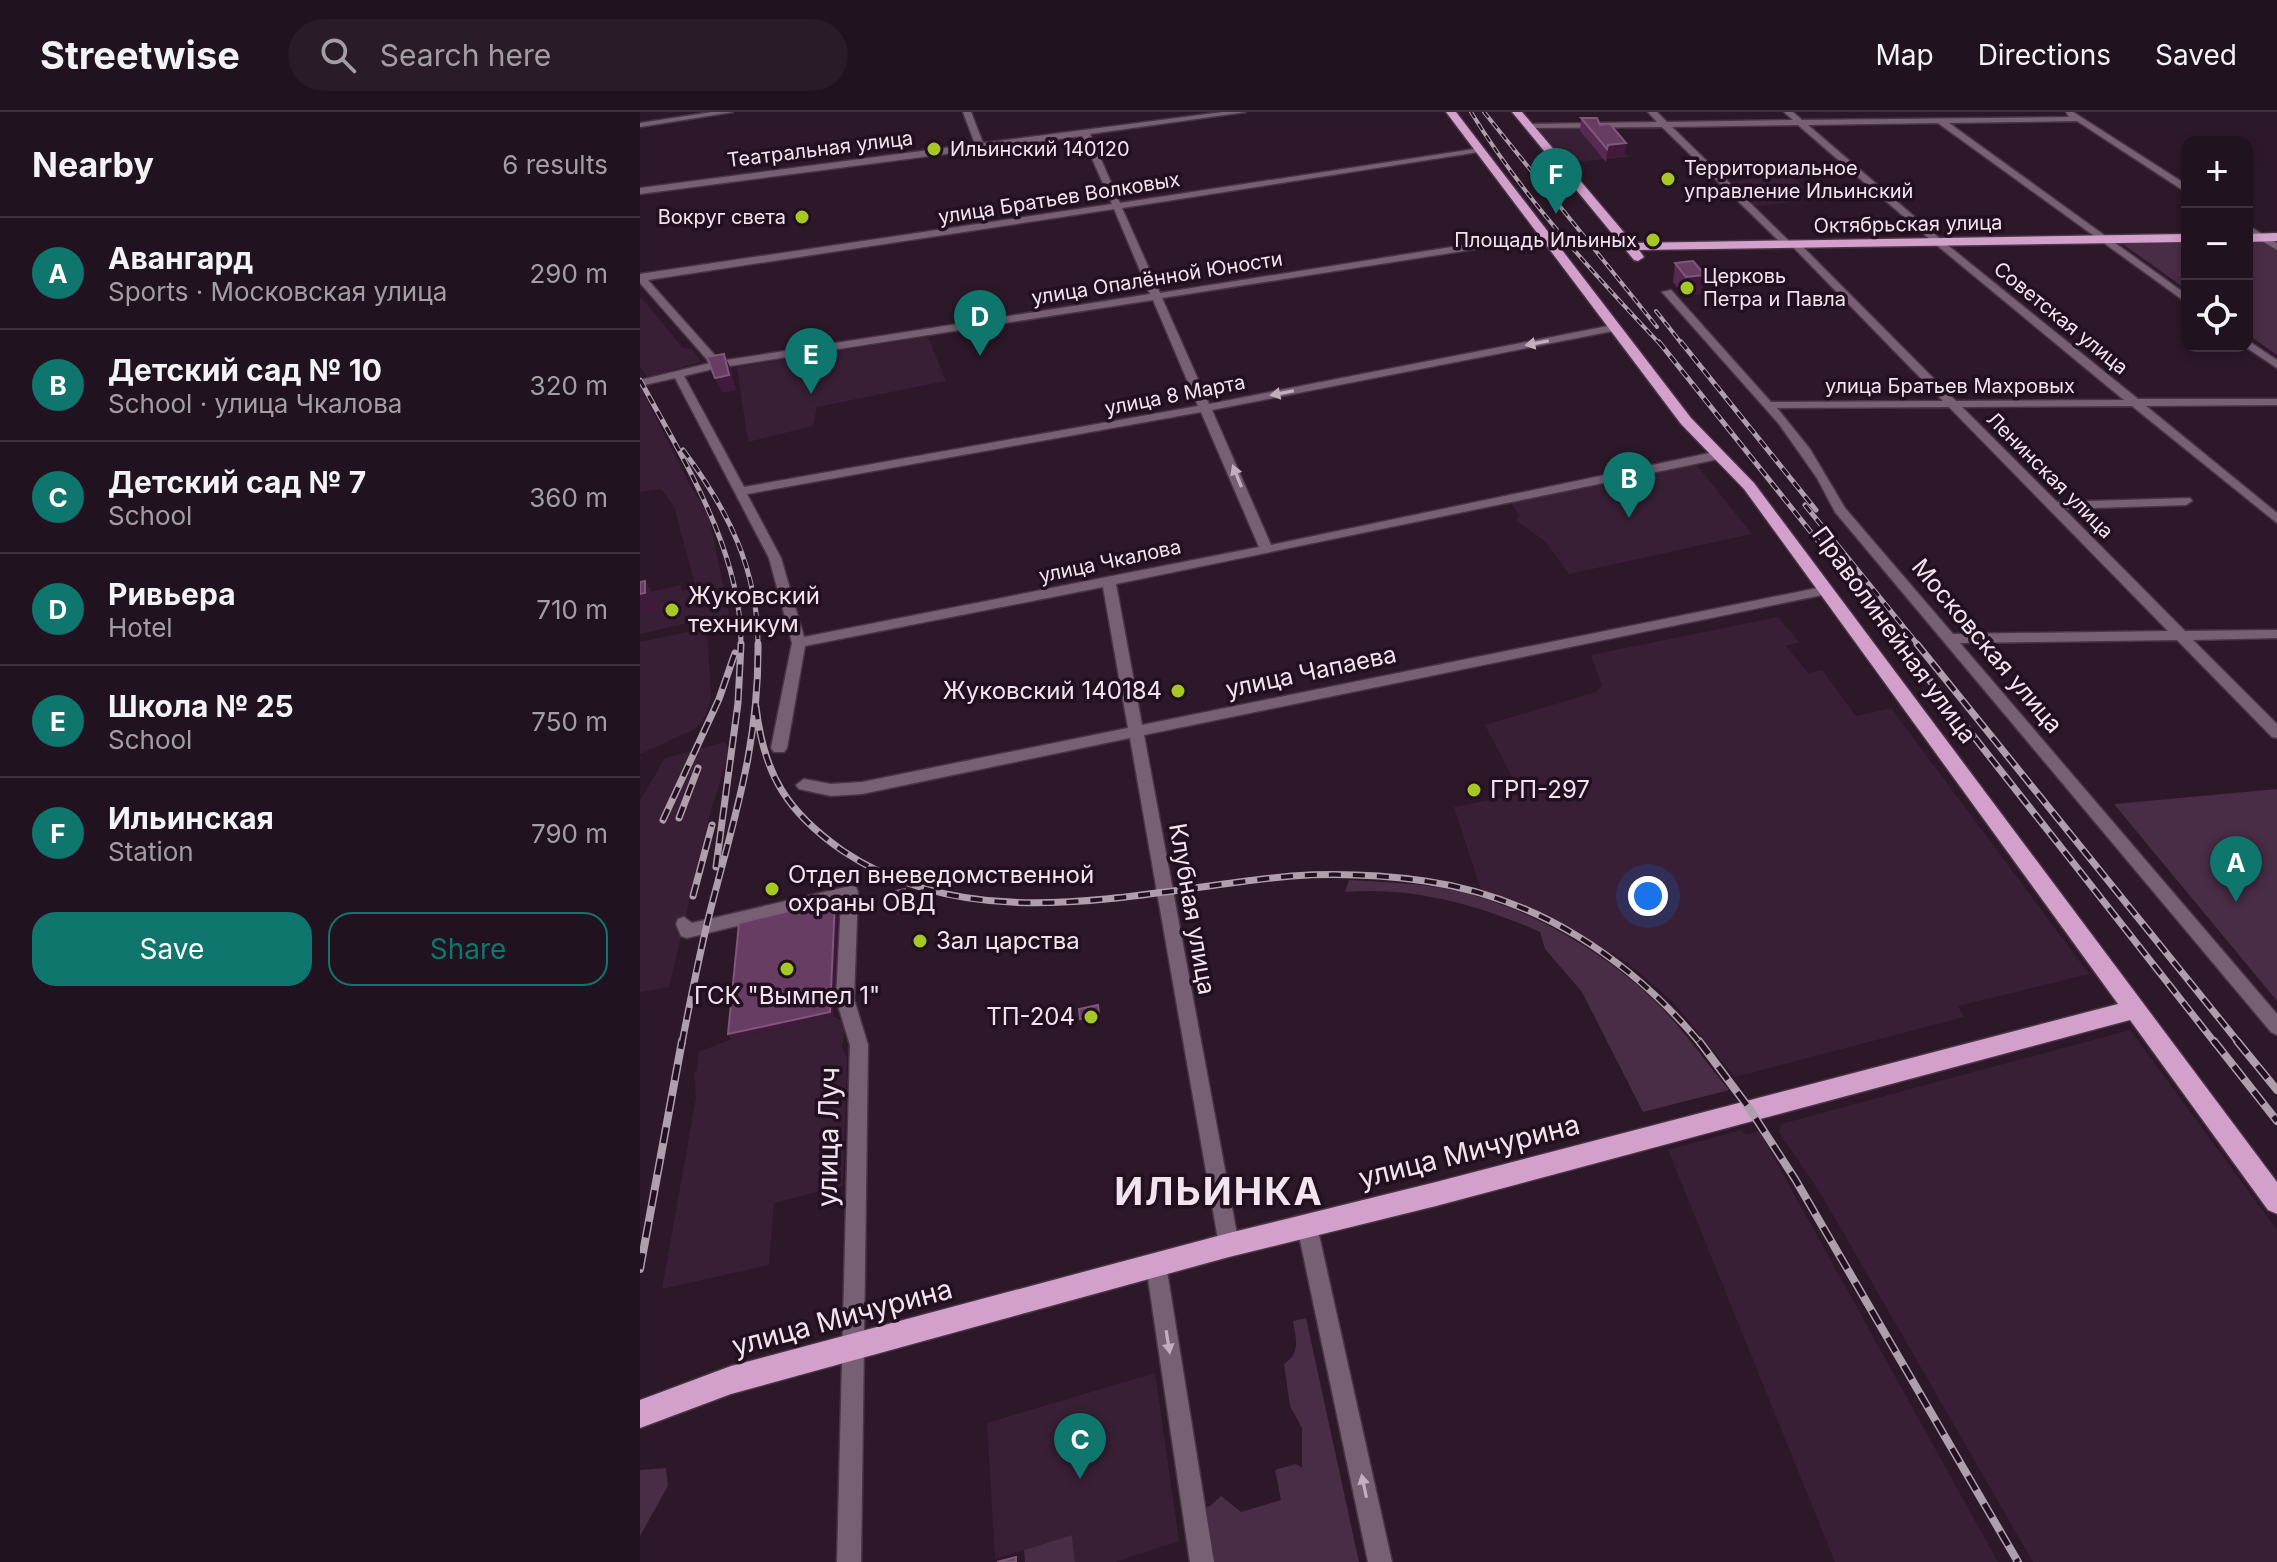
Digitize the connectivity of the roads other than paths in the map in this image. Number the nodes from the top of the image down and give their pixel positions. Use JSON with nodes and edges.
{"nodes":[{"id":1,"x":729,"y":112,"type":"edge"},
{"id":2,"x":967,"y":112,"type":"edge"},
{"id":3,"x":1242,"y":112,"type":"edge"},
{"id":4,"x":1451,"y":112,"type":"edge"},
{"id":5,"x":1517,"y":112,"type":"edge"},
{"id":6,"x":1652,"y":112,"type":"edge"},
{"id":7,"x":1788,"y":112,"type":"edge"},
{"id":8,"x":1928,"y":112,"type":"edge"},
{"id":9,"x":2068,"y":112,"type":"edge"},
{"id":10,"x":2077,"y":119,"type":"junction"},
{"id":11,"x":1941,"y":122,"type":"junction"},
{"id":12,"x":1802,"y":124,"type":"junction"},
{"id":13,"x":640,"y":125,"type":"edge"},
{"id":14,"x":1666,"y":125,"type":"junction"},
{"id":15,"x":1529,"y":126,"type":"junction"},
{"id":16,"x":1085,"y":133,"type":"junction"},
{"id":17,"x":980,"y":146,"type":"junction"},
{"id":18,"x":1481,"y":151,"type":"junction"},
{"id":19,"x":2181,"y":185,"type":"edge"},
{"id":20,"x":640,"y":191,"type":"edge"},
{"id":21,"x":1119,"y":207,"type":"junction"},
{"id":22,"x":2253,"y":232,"type":"edge"},
{"id":23,"x":1547,"y":235,"type":"junction"},
{"id":24,"x":2262,"y":237,"type":"junction"},
{"id":25,"x":2277,"y":237,"type":"edge"},
{"id":26,"x":2181,"y":238,"type":"edge"},
{"id":27,"x":2253,"y":238,"type":"edge"},
{"id":28,"x":2104,"y":240,"type":"junction"},
{"id":29,"x":1938,"y":242,"type":"junction"},
{"id":30,"x":1791,"y":244,"type":"junction"},
{"id":31,"x":2277,"y":247,"type":"edge"},
{"id":32,"x":641,"y":277,"type":"edge"},
{"id":33,"x":1667,"y":292,"type":"dead end"},
{"id":34,"x":2181,"y":296,"type":"edge"},
{"id":35,"x":1158,"y":297,"type":"junction"},
{"id":36,"x":1613,"y":328,"type":"junction"},
{"id":37,"x":2253,"y":347,"type":"edge"},
{"id":38,"x":717,"y":365,"type":"junction"},
{"id":39,"x":2277,"y":365,"type":"edge"},
{"id":40,"x":678,"y":374,"type":"junction"},
{"id":41,"x":640,"y":383,"type":"edge"},
{"id":42,"x":2277,"y":402,"type":"edge"},
{"id":43,"x":2137,"y":403,"type":"junction"},
{"id":44,"x":1950,"y":404,"type":"junction"},
{"id":45,"x":1768,"y":405,"type":"junction"},
{"id":46,"x":1205,"y":408,"type":"junction"},
{"id":47,"x":1719,"y":455,"type":"junction"},
{"id":48,"x":742,"y":491,"type":"junction"},
{"id":49,"x":2186,"y":501,"type":"dead end"},
{"id":50,"x":2054,"y":506,"type":"junction"},
{"id":51,"x":2277,"y":519,"type":"edge"},
{"id":52,"x":1266,"y":548,"type":"junction"},
{"id":53,"x":1109,"y":582,"type":"junction"},
{"id":54,"x":1827,"y":590,"type":"junction"},
{"id":55,"x":2277,"y":634,"type":"edge"},
{"id":56,"x":2180,"y":636,"type":"junction"},
{"id":57,"x":1949,"y":639,"type":"junction"},
{"id":58,"x":799,"y":643,"type":"junction"},
{"id":59,"x":1136,"y":732,"type":"junction"},
{"id":60,"x":2277,"y":733,"type":"edge"},
{"id":61,"x":779,"y":748,"type":"dead end"},
{"id":62,"x":804,"y":785,"type":"dead end"},
{"id":63,"x":684,"y":924,"type":"dead end"},
{"id":64,"x":2132,"y":1010,"type":"junction"},
{"id":65,"x":2277,"y":1027,"type":"edge"},
{"id":66,"x":2277,"y":1202,"type":"edge"},
{"id":67,"x":1307,"y":1226,"type":"junction"},
{"id":68,"x":1229,"y":1245,"type":"junction"},
{"id":69,"x":1156,"y":1265,"type":"junction"},
{"id":70,"x":854,"y":1347,"type":"junction"},
{"id":71,"x":640,"y":1414,"type":"edge"},
{"id":72,"x":849,"y":1562,"type":"edge"},
{"id":73,"x":1202,"y":1562,"type":"edge"},
{"id":74,"x":1380,"y":1562,"type":"edge"}],
"edges":[{"from":1,"to":13,"type":"street"},
{"from":2,"to":17,"type":"street"},
{"from":3,"to":16,"type":"street","name":"Театральная улица"},
{"from":4,"to":18,"type":"main road","name":"Праволинейная улица"},
{"from":5,"to":15,"type":"main road"},
{"from":6,"to":14,"type":"street","name":"Ленинская улица"},
{"from":7,"to":12,"type":"street","name":"Советская улица"},
{"from":8,"to":11,"type":"street"},
{"from":9,"to":10,"type":"street"},
{"from":10,"to":11,"type":"street"},
{"from":10,"to":19,"type":"street"},
{"from":11,"to":12,"type":"street"},
{"from":11,"to":28,"type":"street"},
{"from":12,"to":14,"type":"street"},
{"from":12,"to":29,"type":"street","name":"Советская улица"},
{"from":14,"to":15,"type":"street"},
{"from":14,"to":30,"type":"street","name":"Ленинская улица"},
{"from":15,"to":30,"type":"main road","name":"Октябрьская улица"},
{"from":16,"to":17,"type":"street","name":"Театральная улица"},
{"from":16,"to":21,"type":"street"},
{"from":17,"to":20,"type":"street","name":"Театральная улица"},
{"from":18,"to":21,"type":"street","name":"улица Братьев Волковых"},
{"from":18,"to":23,"type":"main road","name":"Праволинейная улица"},
{"from":21,"to":32,"type":"street","name":"улица Братьев Волковых"},
{"from":21,"to":35,"type":"street"},
{"from":22,"to":24,"type":"street"},
{"from":23,"to":35,"type":"street","name":"улица Опалённой Юности"},
{"from":23,"to":36,"type":"main road","name":"Праволинейная улица"},
{"from":24,"to":25,"type":"main road"},
{"from":24,"to":27,"type":"main road"},
{"from":24,"to":31,"type":"street"},
{"from":26,"to":28,"type":"main road","name":"Октябрьская улица"},
{"from":28,"to":29,"type":"main road","name":"Октябрьская улица"},
{"from":28,"to":34,"type":"street"},
{"from":29,"to":30,"type":"main road","name":"Октябрьская улица"},
{"from":29,"to":43,"type":"street","name":"Советская улица"},
{"from":30,"to":44,"type":"street","name":"Ленинская улица"},
{"from":32,"to":38,"type":"street"},
{"from":33,"to":45,"type":"street","name":"Московская улица"},
{"from":35,"to":38,"type":"street","name":"улица Опалённой Юности"},
{"from":35,"to":46,"type":"street"},
{"from":36,"to":46,"type":"street","name":"улица 8 Марта","one_way":true},
{"from":36,"to":47,"type":"main road","name":"Праволинейная улица"},
{"from":37,"to":39,"type":"street"},
{"from":38,"to":40,"type":"street","name":"улица Опалённой Юности"},
{"from":40,"to":41,"type":"street","name":"улица Опалённой Юности"},
{"from":40,"to":48,"type":"street"},
{"from":42,"to":43,"type":"street","name":"улица Братьев Махровых"},
{"from":43,"to":44,"type":"street","name":"улица Братьев Махровых"},
{"from":43,"to":51,"type":"street","name":"Советская улица"},
{"from":44,"to":45,"type":"street","name":"улица Братьев Махровых"},
{"from":44,"to":50,"type":"street","name":"Ленинская улица"},
{"from":45,"to":57,"type":"street","name":"Московская улица"},
{"from":46,"to":48,"type":"street","name":"улица 8 Марта"},
{"from":52,"to":46,"type":"street","one_way":true},
{"from":47,"to":52,"type":"street","name":"улица Чкалова"},
{"from":47,"to":54,"type":"main road","name":"Праволинейная улица"},
{"from":48,"to":58,"type":"street"},
{"from":49,"to":50,"type":"street"},
{"from":50,"to":56,"type":"street","name":"Ленинская улица"},
{"from":52,"to":53,"type":"street","name":"улица Чкалова"},
{"from":53,"to":58,"type":"street","name":"улица Чкалова"},
{"from":53,"to":59,"type":"street","name":"Клубная улица"},
{"from":54,"to":59,"type":"street","name":"улица Чапаева"},
{"from":54,"to":64,"type":"main road","name":"Праволинейная улица"},
{"from":55,"to":56,"type":"street"},
{"from":56,"to":57,"type":"street"},
{"from":56,"to":60,"type":"street","name":"Ленинская улица"},
{"from":57,"to":65,"type":"street","name":"Московская улица"},
{"from":58,"to":61,"type":"street"},
{"from":59,"to":62,"type":"street","name":"улица Чапаева"},
{"from":59,"to":68,"type":"street","name":"Клубная улица"},
{"from":63,"to":70,"type":"street","name":"улица Луч"},
{"from":64,"to":66,"type":"main road","name":"Праволинейная улица"},
{"from":64,"to":67,"type":"main road","name":"улица Мичурина"},
{"from":67,"to":68,"type":"main road","name":"улица Мичурина"},
{"from":74,"to":67,"type":"street","one_way":true},
{"from":68,"to":69,"type":"main road","name":"улица Мичурина"},
{"from":69,"to":70,"type":"main road","name":"улица Мичурина"},
{"from":69,"to":73,"type":"street","one_way":true},
{"from":70,"to":71,"type":"main road","name":"улица Мичурина"},
{"from":70,"to":72,"type":"street","name":"улица Луч"}]}
